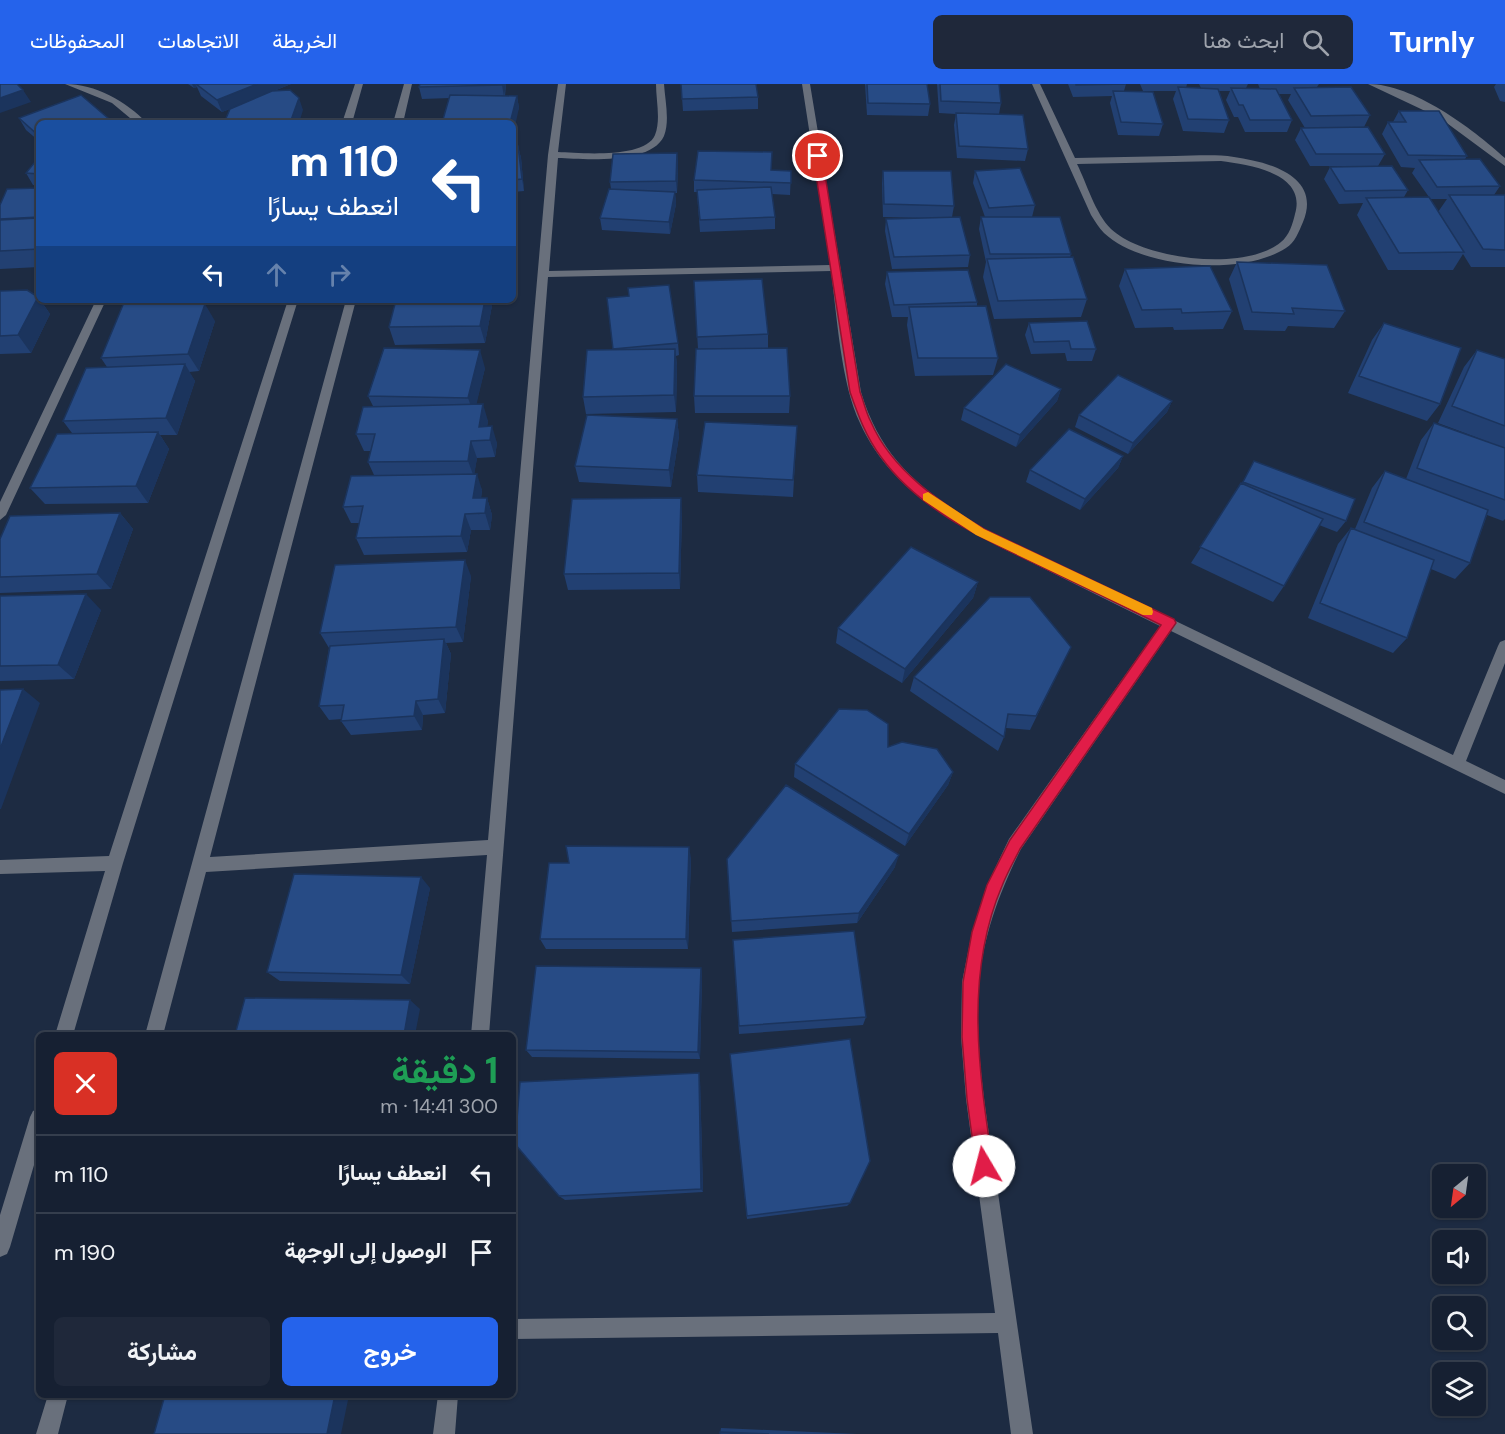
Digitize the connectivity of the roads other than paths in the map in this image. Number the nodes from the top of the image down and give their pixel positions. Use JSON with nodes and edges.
{"nodes":[{"id":1,"x":69,"y":84,"type":"edge"},
{"id":2,"x":359,"y":84,"type":"edge"},
{"id":3,"x":408,"y":84,"type":"edge"},
{"id":4,"x":562,"y":84,"type":"edge"},
{"id":5,"x":660,"y":84,"type":"edge"},
{"id":6,"x":806,"y":84,"type":"edge"},
{"id":7,"x":1036,"y":84,"type":"edge"},
{"id":8,"x":1372,"y":84,"type":"edge"},
{"id":9,"x":138,"y":120,"type":"edge"},
{"id":10,"x":348,"y":120,"type":"edge"},
{"id":11,"x":399,"y":120,"type":"edge"},
{"id":12,"x":553,"y":155,"type":"junction"},
{"id":13,"x":1071,"y":161,"type":"junction"},
{"id":14,"x":1505,"y":163,"type":"edge"},
{"id":15,"x":835,"y":268,"type":"junction"},
{"id":16,"x":543,"y":274,"type":"junction"},
{"id":17,"x":99,"y":303,"type":"edge"},
{"id":18,"x":292,"y":303,"type":"edge"},
{"id":19,"x":350,"y":303,"type":"edge"},
{"id":20,"x":0,"y":515,"type":"edge"},
{"id":21,"x":1169,"y":623,"type":"junction"},
{"id":22,"x":1505,"y":646,"type":"edge"},
{"id":23,"x":1456,"y":764,"type":"junction"},
{"id":24,"x":1505,"y":788,"type":"edge"},
{"id":25,"x":496,"y":847,"type":"junction"},
{"id":26,"x":115,"y":863,"type":"junction"},
{"id":27,"x":199,"y":865,"type":"junction"},
{"id":28,"x":0,"y":867,"type":"edge"},
{"id":29,"x":65,"y":1032,"type":"edge"},
{"id":30,"x":155,"y":1032,"type":"edge"},
{"id":31,"x":480,"y":1032,"type":"edge"},
{"id":32,"x":36,"y":1127,"type":"edge"},
{"id":33,"x":0,"y":1247,"type":"edge"},
{"id":34,"x":1006,"y":1323,"type":"junction"},
{"id":35,"x":516,"y":1329,"type":"edge"},
{"id":36,"x":57,"y":1398,"type":"edge"},
{"id":37,"x":448,"y":1398,"type":"edge"},
{"id":38,"x":47,"y":1434,"type":"edge"},
{"id":39,"x":444,"y":1434,"type":"edge"},
{"id":40,"x":1022,"y":1434,"type":"edge"}],
"edges":[{"from":1,"to":9,"type":"street"},
{"from":2,"to":10,"type":"street"},
{"from":3,"to":11,"type":"street"},
{"from":4,"to":12,"type":"street"},
{"from":5,"to":12,"type":"street"},
{"from":6,"to":15,"type":"street"},
{"from":7,"to":13,"type":"street"},
{"from":8,"to":14,"type":"street"},
{"from":12,"to":16,"type":"street"},
{"from":13,"to":13,"type":"street"},
{"from":15,"to":16,"type":"street"},
{"from":15,"to":21,"type":"street"},
{"from":16,"to":25,"type":"street"},
{"from":17,"to":20,"type":"street"},
{"from":18,"to":26,"type":"street"},
{"from":19,"to":27,"type":"street"},
{"from":21,"to":23,"type":"street"},
{"from":21,"to":34,"type":"street"},
{"from":22,"to":23,"type":"street"},
{"from":23,"to":24,"type":"street"},
{"from":25,"to":27,"type":"street"},
{"from":25,"to":31,"type":"street"},
{"from":26,"to":28,"type":"street"},
{"from":26,"to":29,"type":"street"},
{"from":27,"to":30,"type":"street"},
{"from":32,"to":33,"type":"street"},
{"from":34,"to":35,"type":"street"},
{"from":34,"to":40,"type":"street"},
{"from":36,"to":38,"type":"street"},
{"from":37,"to":39,"type":"street"}]}
